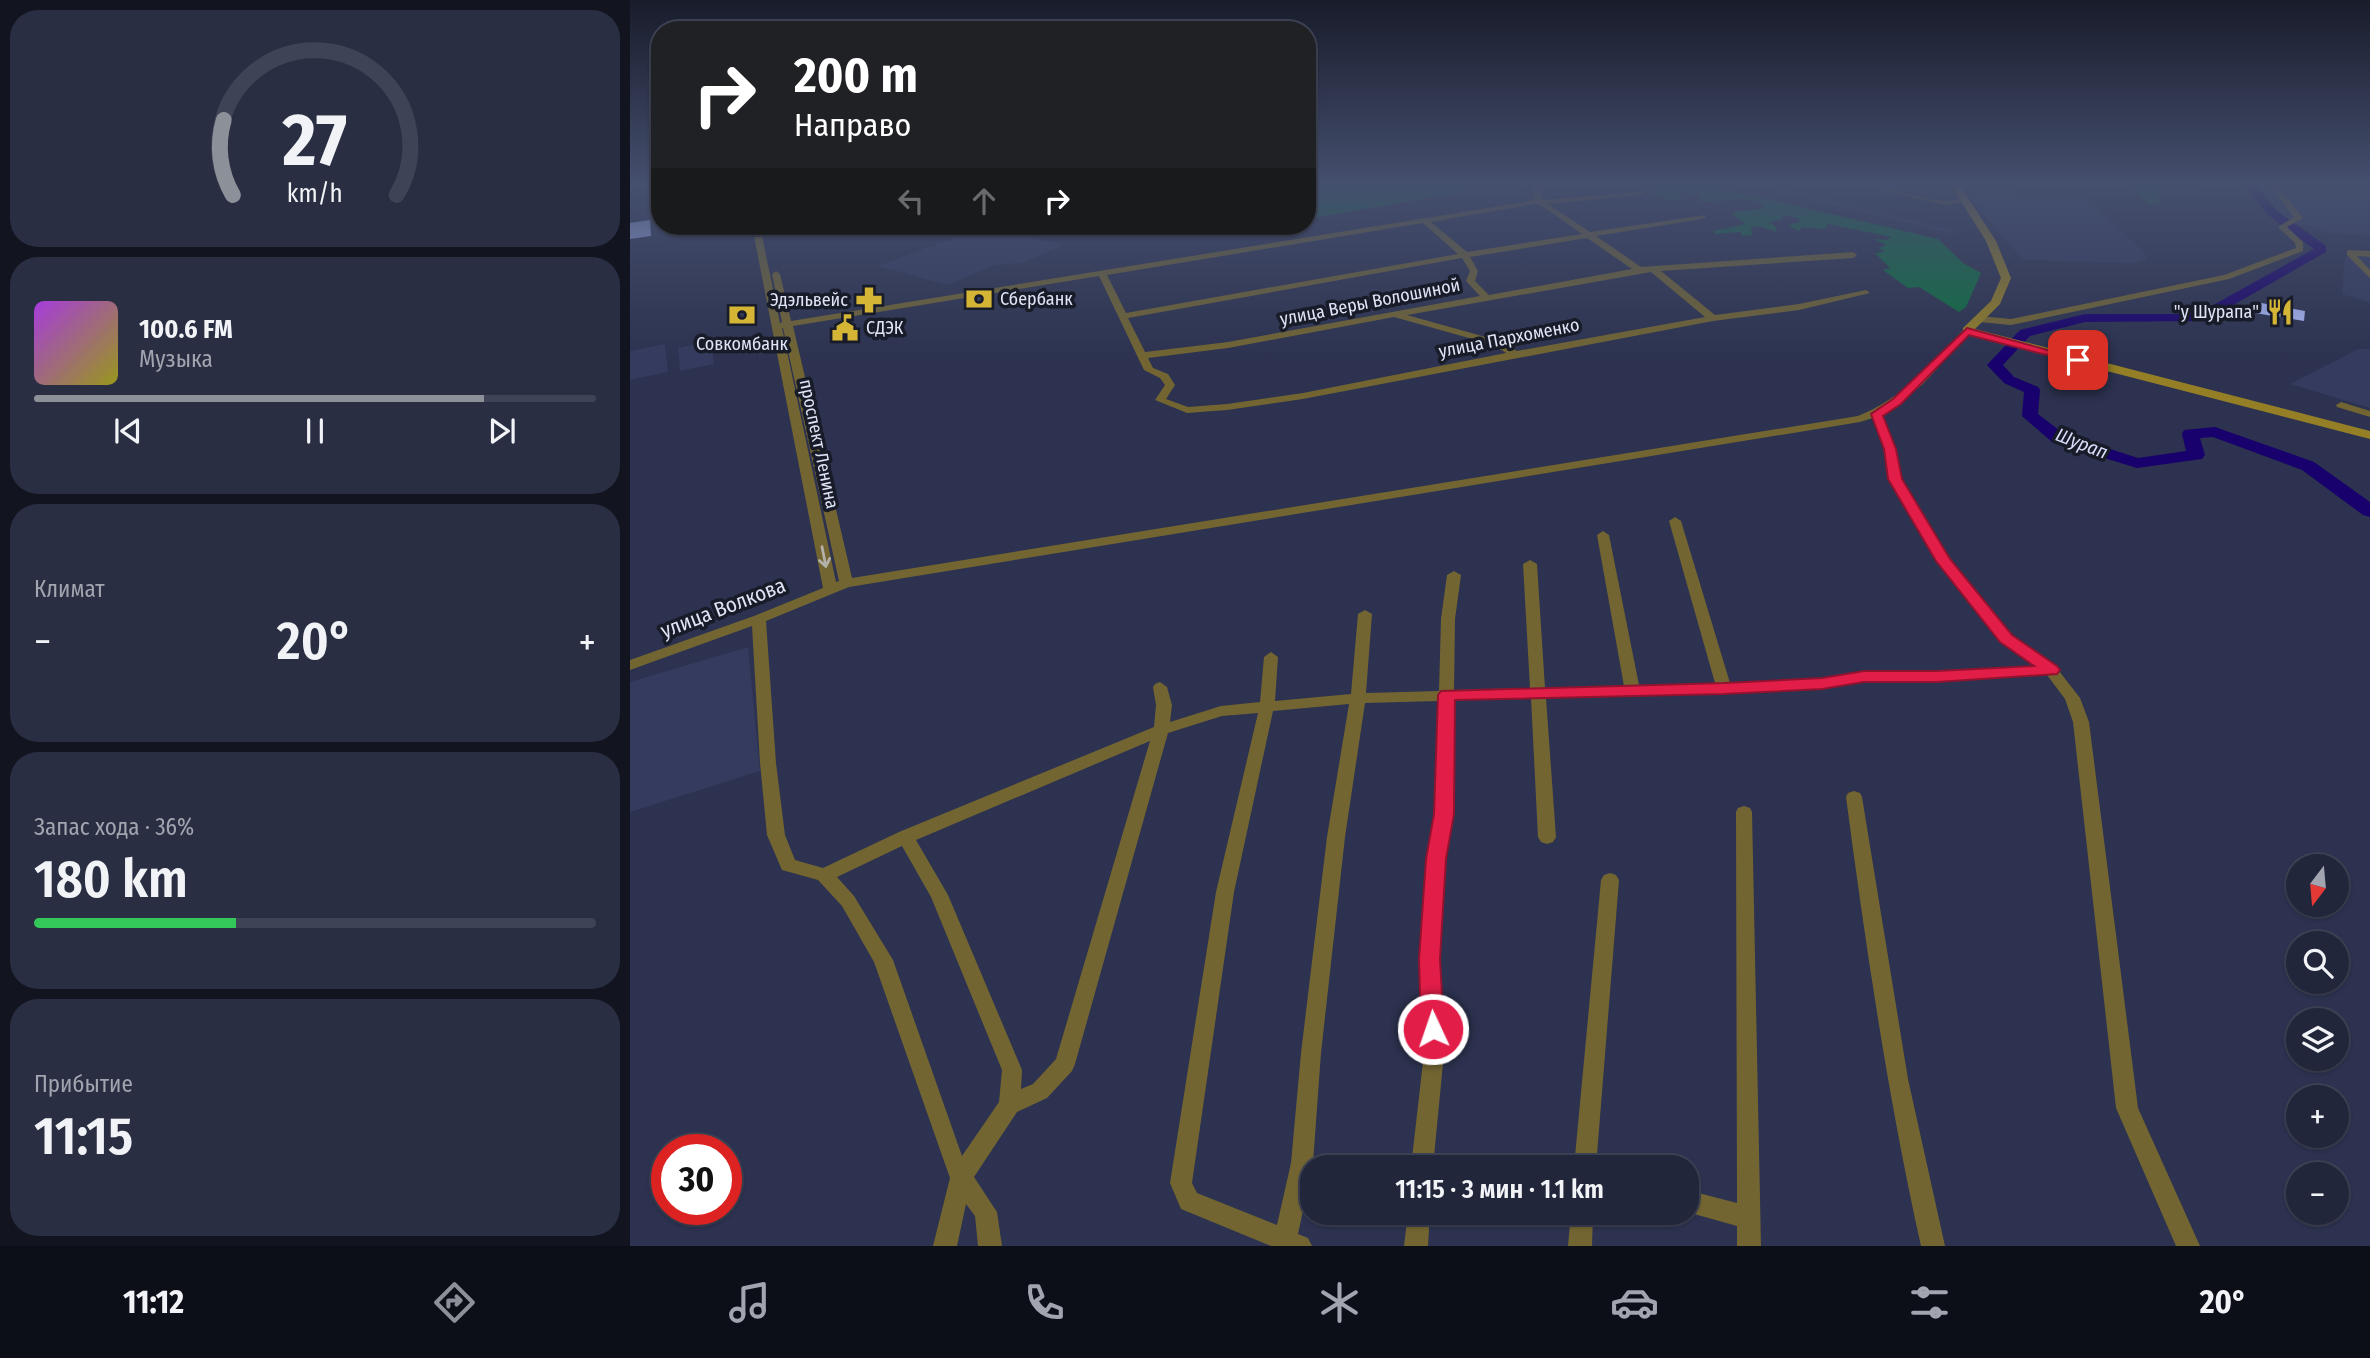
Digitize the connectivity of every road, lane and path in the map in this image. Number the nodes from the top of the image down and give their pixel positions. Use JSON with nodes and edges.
{"nodes":[{"id":1,"x":760,"y":242,"type":"edge"},
{"id":2,"x":768,"y":242,"type":"edge"},
{"id":3,"x":1294,"y":242,"type":"edge"},
{"id":4,"x":1450,"y":242,"type":"edge"},
{"id":5,"x":1544,"y":242,"type":"edge"},
{"id":6,"x":1598,"y":242,"type":"edge"},
{"id":7,"x":1991,"y":242,"type":"edge"},
{"id":8,"x":2300,"y":242,"type":"edge"},
{"id":9,"x":2370,"y":254,"type":"edge"},
{"id":10,"x":1465,"y":255,"type":"junction"},
{"id":11,"x":1853,"y":255,"type":"dead end"},
{"id":12,"x":1639,"y":270,"type":"junction"},
{"id":13,"x":1654,"y":270,"type":"junction"},
{"id":14,"x":1102,"y":273,"type":"junction"},
{"id":15,"x":2370,"y":275,"type":"edge"},
{"id":16,"x":1866,"y":293,"type":"dead end"},
{"id":17,"x":1486,"y":297,"type":"junction"},
{"id":18,"x":1391,"y":314,"type":"junction"},
{"id":19,"x":1124,"y":317,"type":"junction"},
{"id":20,"x":1713,"y":318,"type":"junction"},
{"id":21,"x":1979,"y":319,"type":"junction"},
{"id":22,"x":782,"y":325,"type":"junction"},
{"id":23,"x":1967,"y":331,"type":"junction"},
{"id":24,"x":1515,"y":354,"type":"junction"},
{"id":25,"x":1144,"y":355,"type":"junction"},
{"id":26,"x":2342,"y":405,"type":"dead end"},
{"id":27,"x":1877,"y":414,"type":"junction"},
{"id":28,"x":2370,"y":414,"type":"edge"},
{"id":29,"x":2370,"y":435,"type":"edge"},
{"id":30,"x":1675,"y":521,"type":"dead end"},
{"id":31,"x":1602,"y":535,"type":"dead end"},
{"id":32,"x":1530,"y":564,"type":"dead end"},
{"id":33,"x":1454,"y":575,"type":"dead end"},
{"id":34,"x":846,"y":583,"type":"junction"},
{"id":35,"x":830,"y":588,"type":"junction"},
{"id":36,"x":1365,"y":614,"type":"dead end"},
{"id":37,"x":759,"y":620,"type":"junction"},
{"id":38,"x":1271,"y":657,"type":"dead end"},
{"id":39,"x":630,"y":665,"type":"edge"},
{"id":40,"x":2051,"y":670,"type":"junction"},
{"id":41,"x":1160,"y":687,"type":"dead end"},
{"id":42,"x":1724,"y":688,"type":"junction"},
{"id":43,"x":1632,"y":690,"type":"junction"},
{"id":44,"x":1539,"y":692,"type":"junction"},
{"id":45,"x":1447,"y":695,"type":"junction"},
{"id":46,"x":1358,"y":698,"type":"junction"},
{"id":47,"x":1266,"y":705,"type":"junction"},
{"id":48,"x":1161,"y":730,"type":"junction"},
{"id":49,"x":1854,"y":797,"type":"dead end"},
{"id":50,"x":1744,"y":812,"type":"dead end"},
{"id":51,"x":905,"y":837,"type":"junction"},
{"id":52,"x":1547,"y":837,"type":"dead end"},
{"id":53,"x":824,"y":875,"type":"junction"},
{"id":54,"x":1610,"y":880,"type":"dead end"},
{"id":55,"x":1009,"y":1105,"type":"junction"},
{"id":56,"x":1423,"y":1155,"type":"edge"},
{"id":57,"x":1586,"y":1155,"type":"edge"},
{"id":58,"x":961,"y":1178,"type":"junction"},
{"id":59,"x":1699,"y":1204,"type":"edge"},
{"id":60,"x":1747,"y":1217,"type":"junction"},
{"id":61,"x":1418,"y":1225,"type":"edge"},
{"id":62,"x":1581,"y":1225,"type":"edge"},
{"id":63,"x":1292,"y":1243,"type":"edge"},
{"id":64,"x":945,"y":1246,"type":"edge"},
{"id":65,"x":990,"y":1246,"type":"edge"},
{"id":66,"x":1416,"y":1246,"type":"edge"},
{"id":67,"x":1580,"y":1246,"type":"edge"},
{"id":68,"x":1749,"y":1246,"type":"edge"},
{"id":69,"x":1933,"y":1246,"type":"edge"},
{"id":70,"x":2188,"y":1246,"type":"edge"}],
"edges":[{"from":1,"to":22,"type":"street","name":"проспект Ленина"},
{"from":2,"to":22,"type":"street","name":"проспект Ленина"},
{"from":3,"to":14,"type":"street"},
{"from":4,"to":10,"type":"street"},
{"from":5,"to":10,"type":"street"},
{"from":6,"to":12,"type":"street"},
{"from":7,"to":21,"type":"main road"},
{"from":8,"to":21,"type":"street"},
{"from":9,"to":15,"type":"street"},
{"from":10,"to":17,"type":"street"},
{"from":10,"to":19,"type":"street"},
{"from":11,"to":13,"type":"street","name":"улица Веры Волошиной"},
{"from":12,"to":13,"type":"street","name":"улица Веры Волошиной"},
{"from":12,"to":17,"type":"street","name":"улица Веры Волошиной"},
{"from":13,"to":20,"type":"street"},
{"from":14,"to":19,"type":"street"},
{"from":14,"to":22,"type":"street"},
{"from":16,"to":20,"type":"street","name":"улица Пархоменко"},
{"from":17,"to":18,"type":"street","name":"улица Веры Волошиной"},
{"from":18,"to":24,"type":"street"},
{"from":18,"to":25,"type":"street","name":"улица Веры Волошиной"},
{"from":19,"to":25,"type":"street"},
{"from":20,"to":24,"type":"street","name":"улица Пархоменко"},
{"from":21,"to":23,"type":"main road"},
{"from":22,"to":34,"type":"street","name":"проспект Ленина"},
{"from":22,"to":35,"type":"street","name":"проспект Ленина","one_way":true},
{"from":23,"to":27,"type":"street"},
{"from":23,"to":29,"type":"main road"},
{"from":24,"to":25,"type":"street","name":"улица Пархоменко"},
{"from":26,"to":28,"type":"street"},
{"from":27,"to":34,"type":"street","name":"улица Волкова"},
{"from":27,"to":40,"type":"street"},
{"from":30,"to":42,"type":"street"},
{"from":31,"to":43,"type":"street"},
{"from":32,"to":44,"type":"street"},
{"from":33,"to":45,"type":"street"},
{"from":34,"to":35,"type":"street","name":"улица Волкова"},
{"from":35,"to":37,"type":"street","name":"улица Волкова"},
{"from":36,"to":46,"type":"street"},
{"from":37,"to":39,"type":"street","name":"улица Волкова"},
{"from":37,"to":53,"type":"street"},
{"from":38,"to":47,"type":"street"},
{"from":40,"to":42,"type":"street"},
{"from":40,"to":70,"type":"street"},
{"from":41,"to":48,"type":"street"},
{"from":42,"to":43,"type":"street"},
{"from":43,"to":44,"type":"street"},
{"from":44,"to":45,"type":"street"},
{"from":44,"to":52,"type":"street"},
{"from":45,"to":46,"type":"street"},
{"from":45,"to":56,"type":"street"},
{"from":46,"to":47,"type":"street"},
{"from":46,"to":63,"type":"street"},
{"from":47,"to":48,"type":"street"},
{"from":47,"to":63,"type":"street"},
{"from":48,"to":51,"type":"street"},
{"from":48,"to":55,"type":"street"},
{"from":49,"to":69,"type":"street"},
{"from":50,"to":60,"type":"street"},
{"from":51,"to":53,"type":"street"},
{"from":51,"to":55,"type":"street"},
{"from":53,"to":58,"type":"street"},
{"from":54,"to":57,"type":"street"},
{"from":55,"to":58,"type":"street"},
{"from":58,"to":64,"type":"street"},
{"from":58,"to":65,"type":"street"},
{"from":59,"to":60,"type":"street"},
{"from":60,"to":68,"type":"street"},
{"from":61,"to":66,"type":"street"},
{"from":62,"to":67,"type":"street"}]}
